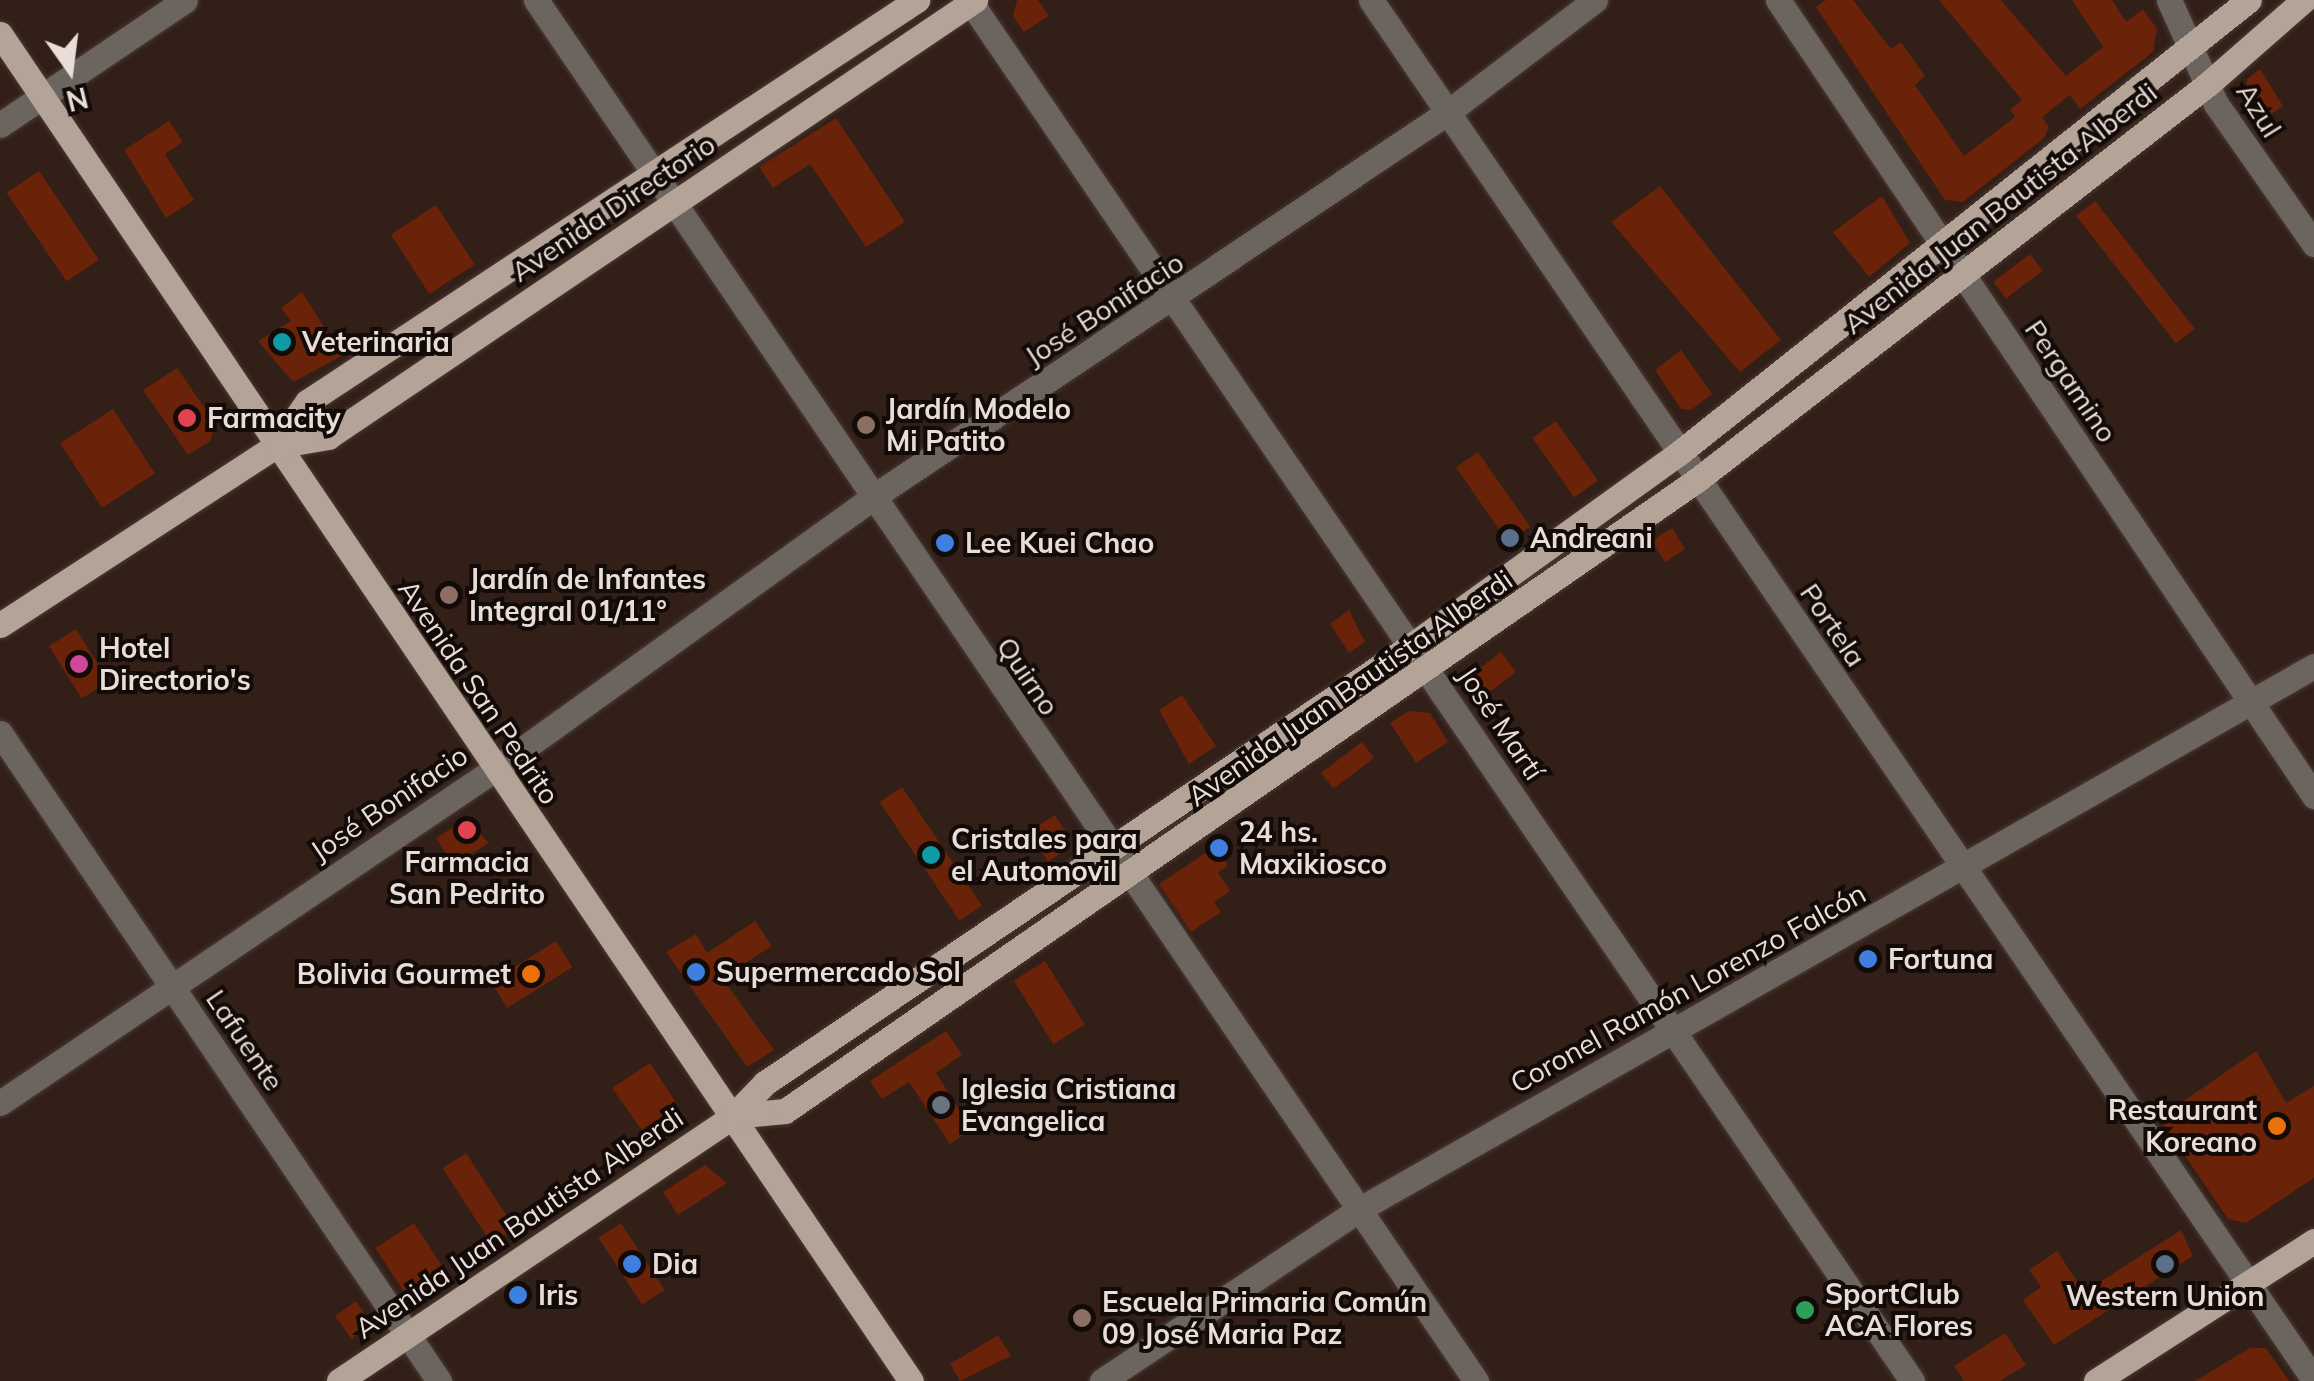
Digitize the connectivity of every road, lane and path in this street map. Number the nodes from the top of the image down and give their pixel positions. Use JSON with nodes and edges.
{"nodes":[{"id":1,"x":186,"y":0,"type":"edge"},
{"id":2,"x":536,"y":0,"type":"edge"},
{"id":3,"x":917,"y":0,"type":"edge"},
{"id":4,"x":1370,"y":0,"type":"edge"},
{"id":5,"x":1595,"y":0,"type":"edge"},
{"id":6,"x":1778,"y":0,"type":"edge"},
{"id":7,"x":2169,"y":0,"type":"edge"},
{"id":8,"x":2249,"y":0,"type":"edge"},
{"id":9,"x":2304,"y":0,"type":"edge"},
{"id":10,"x":972,"y":1,"type":"edge"},
{"id":11,"x":0,"y":34,"type":"edge"},
{"id":12,"x":2194,"y":47,"type":"junction"},
{"id":13,"x":2208,"y":84,"type":"junction"},
{"id":14,"x":42,"y":97,"type":"junction"},
{"id":15,"x":1448,"y":112,"type":"junction"},
{"id":16,"x":0,"y":125,"type":"edge"},
{"id":17,"x":654,"y":176,"type":"junction"},
{"id":18,"x":672,"y":204,"type":"junction"},
{"id":19,"x":2314,"y":244,"type":"edge"},
{"id":20,"x":1942,"y":246,"type":"junction"},
{"id":21,"x":1963,"y":274,"type":"junction"},
{"id":22,"x":1174,"y":300,"type":"junction"},
{"id":23,"x":276,"y":446,"type":"junction"},
{"id":24,"x":1679,"y":453,"type":"junction"},
{"id":25,"x":1698,"y":480,"type":"junction"},
{"id":26,"x":872,"y":497,"type":"junction"},
{"id":27,"x":0,"y":624,"type":"edge"},
{"id":28,"x":1412,"y":645,"type":"junction"},
{"id":29,"x":2314,"y":666,"type":"edge"},
{"id":30,"x":1430,"y":670,"type":"junction"},
{"id":31,"x":2250,"y":702,"type":"junction"},
{"id":32,"x":0,"y":733,"type":"edge"},
{"id":33,"x":495,"y":769,"type":"junction"},
{"id":34,"x":2314,"y":796,"type":"edge"},
{"id":35,"x":1107,"y":848,"type":"junction"},
{"id":36,"x":1963,"y":868,"type":"junction"},
{"id":37,"x":1131,"y":878,"type":"junction"},
{"id":38,"x":171,"y":984,"type":"junction"},
{"id":39,"x":1670,"y":1030,"type":"junction"},
{"id":40,"x":0,"y":1104,"type":"edge"},
{"id":41,"x":732,"y":1116,"type":"junction"},
{"id":42,"x":1358,"y":1210,"type":"junction"},
{"id":43,"x":2314,"y":1241,"type":"edge"},
{"id":44,"x":2248,"y":1283,"type":"junction"},
{"id":45,"x":408,"y":1334,"type":"junction"},
{"id":46,"x":2314,"y":1380,"type":"edge"},
{"id":47,"x":339,"y":1381,"type":"edge"},
{"id":48,"x":439,"y":1381,"type":"edge"},
{"id":49,"x":911,"y":1381,"type":"edge"},
{"id":50,"x":1102,"y":1381,"type":"edge"},
{"id":51,"x":1476,"y":1381,"type":"edge"},
{"id":52,"x":1912,"y":1381,"type":"edge"},
{"id":53,"x":2096,"y":1381,"type":"edge"}],
"edges":[{"from":1,"to":14,"type":"street"},
{"from":2,"to":17,"type":"street","name":"Quirno"},
{"from":3,"to":17,"type":"main road","name":"Avenida Directorio"},
{"from":4,"to":15,"type":"street","name":"Portela"},
{"from":5,"to":15,"type":"street","name":"José Bonifacio"},
{"from":6,"to":20,"type":"street","name":"Pergamino"},
{"from":7,"to":12,"type":"street","name":"Azul"},
{"from":8,"to":12,"type":"main road","name":"Avenida Juan Bautista Alberdi"},
{"from":9,"to":13,"type":"main road","name":"Avenida Juan Bautista Alberdi"},
{"from":10,"to":18,"type":"main road","name":"Avenida Directorio"},
{"from":10,"to":22,"type":"street","name":"José Martí"},
{"from":11,"to":14,"type":"main road","name":"Avenida San Pedrito"},
{"from":12,"to":13,"type":"street","name":"Azul"},
{"from":12,"to":20,"type":"main road","name":"Avenida Juan Bautista Alberdi"},
{"from":13,"to":19,"type":"street","name":"Azul"},
{"from":13,"to":21,"type":"main road","name":"Avenida Juan Bautista Alberdi"},
{"from":14,"to":16,"type":"street"},
{"from":14,"to":23,"type":"main road","name":"Avenida San Pedrito"},
{"from":15,"to":22,"type":"street","name":"José Bonifacio"},
{"from":15,"to":24,"type":"street","name":"Portela"},
{"from":17,"to":18,"type":"street","name":"Quirno"},
{"from":17,"to":23,"type":"main road","name":"Avenida Directorio"},
{"from":18,"to":23,"type":"main road","name":"Avenida Directorio"},
{"from":18,"to":26,"type":"street","name":"Quirno"},
{"from":20,"to":21,"type":"street","name":"Pergamino"},
{"from":20,"to":24,"type":"main road","name":"Avenida Juan Bautista Alberdi"},
{"from":21,"to":25,"type":"main road","name":"Avenida Juan Bautista Alberdi"},
{"from":21,"to":31,"type":"street","name":"Pergamino"},
{"from":22,"to":26,"type":"street","name":"José Bonifacio"},
{"from":22,"to":28,"type":"street","name":"José Martí"},
{"from":23,"to":27,"type":"main road","name":"Avenida Directorio"},
{"from":23,"to":33,"type":"main road","name":"Avenida San Pedrito"},
{"from":24,"to":25,"type":"street","name":"Portela"},
{"from":24,"to":28,"type":"main road","name":"Avenida Juan Bautista Alberdi"},
{"from":25,"to":30,"type":"main road","name":"Avenida Juan Bautista Alberdi"},
{"from":25,"to":36,"type":"street","name":"Portela"},
{"from":26,"to":33,"type":"street","name":"José Bonifacio"},
{"from":26,"to":35,"type":"street","name":"Quirno"},
{"from":28,"to":30,"type":"street","name":"José Martí"},
{"from":28,"to":35,"type":"main road","name":"Avenida Juan Bautista Alberdi"},
{"from":29,"to":31,"type":"street","name":"Coronel Ramón Lorenzo Falcón"},
{"from":30,"to":37,"type":"main road","name":"Avenida Juan Bautista Alberdi"},
{"from":30,"to":39,"type":"street","name":"José Martí"},
{"from":31,"to":34,"type":"street","name":"Pergamino"},
{"from":31,"to":36,"type":"street","name":"Coronel Ramón Lorenzo Falcón"},
{"from":32,"to":38,"type":"street","name":"Lafuente"},
{"from":33,"to":38,"type":"street","name":"José Bonifacio"},
{"from":33,"to":41,"type":"main road","name":"Avenida San Pedrito"},
{"from":35,"to":37,"type":"street","name":"Quirno"},
{"from":35,"to":41,"type":"main road","name":"Avenida Juan Bautista Alberdi"},
{"from":36,"to":39,"type":"street","name":"Coronel Ramón Lorenzo Falcón"},
{"from":36,"to":44,"type":"street","name":"Portela"},
{"from":37,"to":41,"type":"main road","name":"Avenida Juan Bautista Alberdi"},
{"from":37,"to":42,"type":"street","name":"Quirno"},
{"from":38,"to":40,"type":"street","name":"José Bonifacio"},
{"from":38,"to":45,"type":"street","name":"Lafuente"},
{"from":39,"to":42,"type":"street","name":"Coronel Ramón Lorenzo Falcón"},
{"from":39,"to":52,"type":"street","name":"José Martí"},
{"from":41,"to":45,"type":"main road","name":"Avenida Juan Bautista Alberdi"},
{"from":41,"to":49,"type":"main road","name":"Avenida San Pedrito"},
{"from":42,"to":50,"type":"street","name":"Coronel Ramón Lorenzo Falcón"},
{"from":42,"to":51,"type":"street","name":"Quirno"},
{"from":43,"to":44,"type":"main road"},
{"from":44,"to":46,"type":"street","name":"Portela"},
{"from":44,"to":53,"type":"main road"},
{"from":45,"to":47,"type":"main road","name":"Avenida Juan Bautista Alberdi"},
{"from":45,"to":48,"type":"street","name":"Lafuente"}]}
